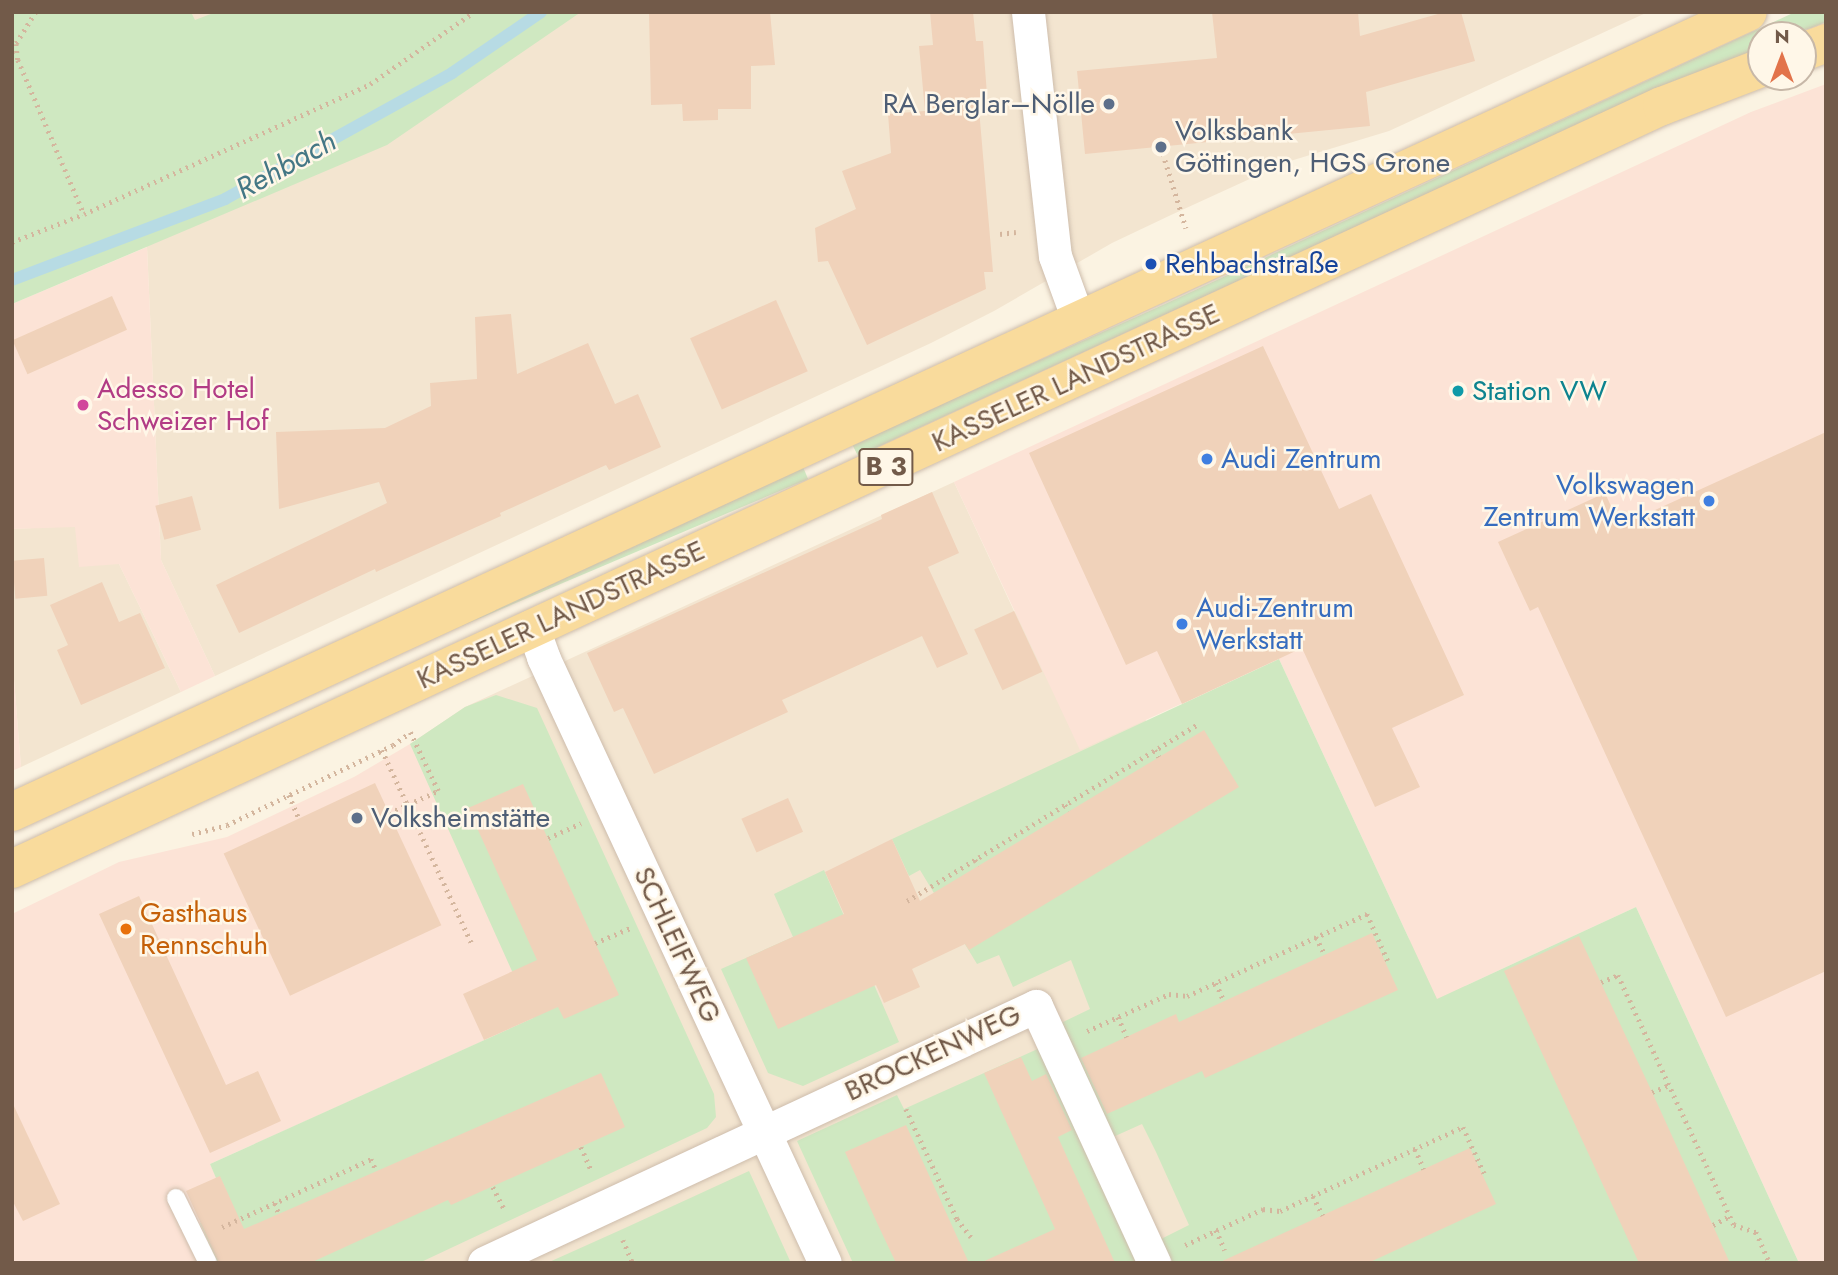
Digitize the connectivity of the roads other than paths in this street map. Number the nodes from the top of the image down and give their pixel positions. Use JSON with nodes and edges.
{"nodes":[{"id":1,"x":1028,"y":12,"type":"edge"},
{"id":2,"x":1748,"y":12,"type":"edge"},
{"id":3,"x":1747,"y":74,"type":"edge"},
{"id":4,"x":1079,"y":322,"type":"junction"},
{"id":5,"x":532,"y":626,"type":"junction"},
{"id":6,"x":12,"y":812,"type":"edge"},
{"id":7,"x":12,"y":869,"type":"edge"},
{"id":8,"x":764,"y":1131,"type":"junction"},
{"id":9,"x":176,"y":1198,"type":"dead end"},
{"id":10,"x":1153,"y":1261,"type":"edge"},
{"id":11,"x":208,"y":1263,"type":"edge"},
{"id":12,"x":484,"y":1263,"type":"edge"},
{"id":13,"x":825,"y":1263,"type":"edge"}],
"edges":[{"from":1,"to":4,"type":"street"},
{"from":2,"to":4,"type":"main road","name":"KASSELER LANDSTRASSE","number":"B 3"},
{"from":3,"to":5,"type":"main road","name":"KASSELER LANDSTRASSE","number":"B 3"},
{"from":4,"to":6,"type":"main road","name":"KASSELER LANDSTRASSE","number":"B 3"},
{"from":5,"to":7,"type":"main road","name":"KASSELER LANDSTRASSE","number":"B 3"},
{"from":5,"to":8,"type":"street","name":"SCHLEIFWEG"},
{"from":8,"to":10,"type":"street","name":"BROCKENWEG"},
{"from":8,"to":12,"type":"street","name":"BROCKENWEG"},
{"from":8,"to":13,"type":"street","name":"SCHLEIFWEG"},
{"from":9,"to":11,"type":"lane"}]}
